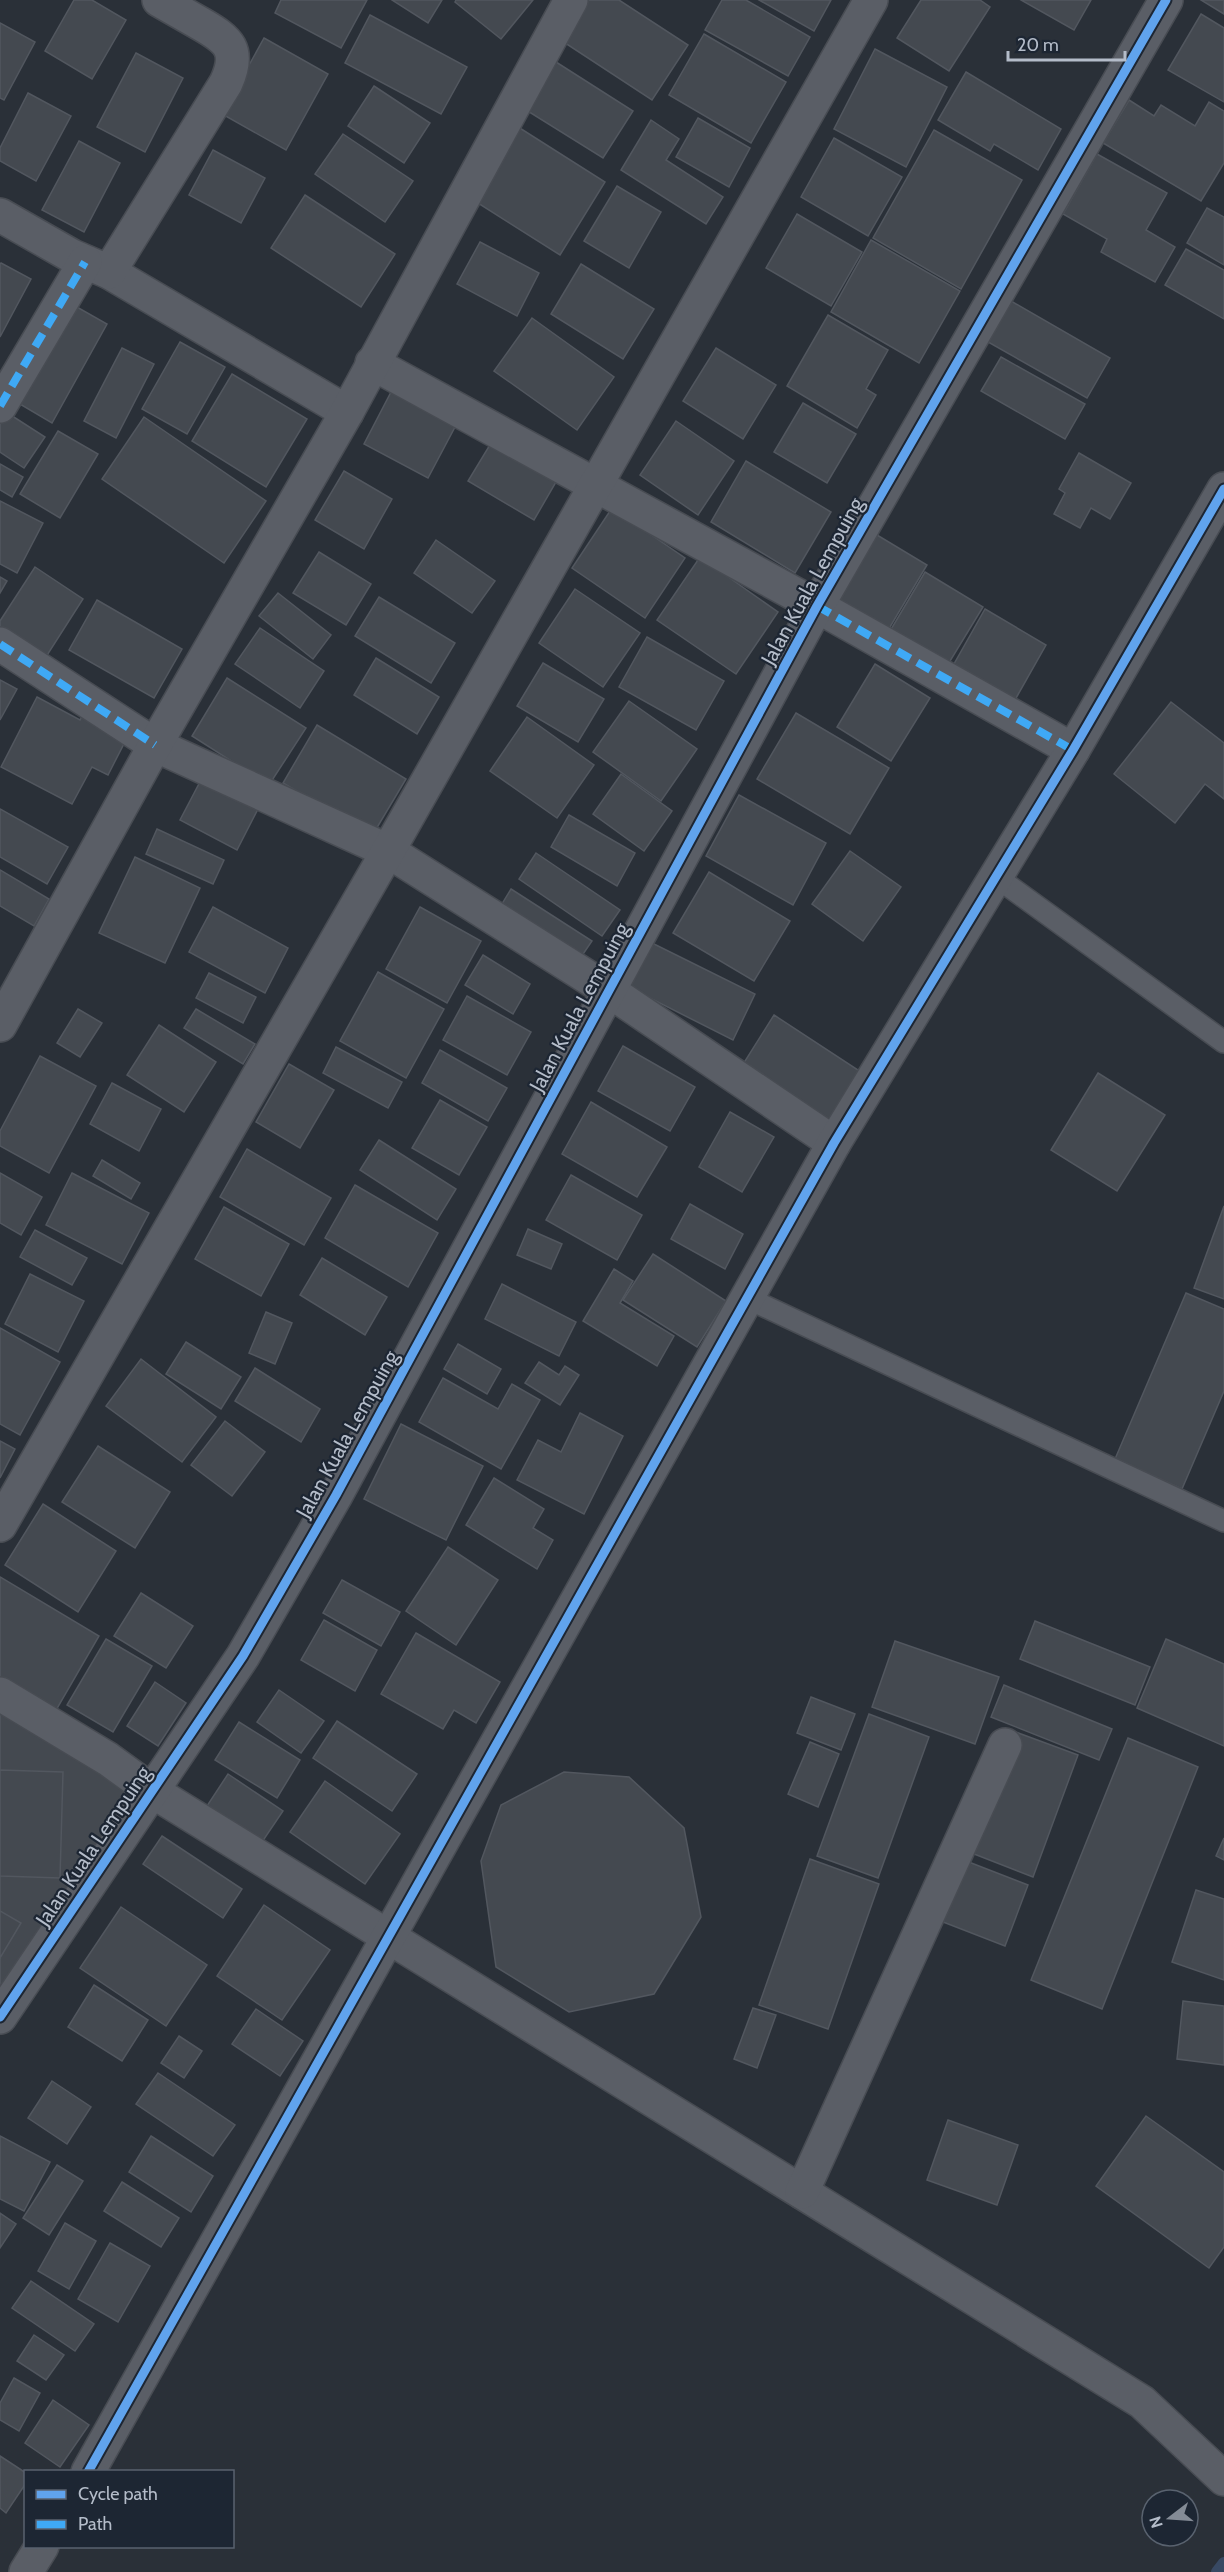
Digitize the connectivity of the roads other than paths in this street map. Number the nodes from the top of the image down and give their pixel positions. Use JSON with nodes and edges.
{"nodes":[{"id":1,"x":159,"y":0,"type":"edge"},
{"id":2,"x":571,"y":0,"type":"edge"},
{"id":3,"x":871,"y":0,"type":"edge"},
{"id":4,"x":1166,"y":0,"type":"edge"},
{"id":5,"x":0,"y":215,"type":"edge"},
{"id":6,"x":97,"y":267,"type":"junction"},
{"id":7,"x":372,"y":363,"type":"junction"},
{"id":8,"x":0,"y":406,"type":"edge"},
{"id":9,"x":347,"y":412,"type":"junction"},
{"id":10,"x":596,"y":487,"type":"junction"},
{"id":11,"x":1224,"y":489,"type":"edge"},
{"id":12,"x":818,"y":606,"type":"junction"},
{"id":13,"x":0,"y":644,"type":"edge"},
{"id":14,"x":155,"y":745,"type":"junction"},
{"id":15,"x":1073,"y":750,"type":"junction"},
{"id":16,"x":388,"y":851,"type":"junction"},
{"id":17,"x":995,"y":876,"type":"junction"},
{"id":18,"x":608,"y":990,"type":"junction"},
{"id":19,"x":0,"y":1025,"type":"edge"},
{"id":20,"x":1224,"y":1042,"type":"edge"},
{"id":21,"x":834,"y":1143,"type":"junction"},
{"id":22,"x":747,"y":1298,"type":"junction"},
{"id":23,"x":1224,"y":1521,"type":"edge"},
{"id":24,"x":0,"y":1525,"type":"edge"},
{"id":25,"x":0,"y":1694,"type":"edge"},
{"id":26,"x":1005,"y":1745,"type":"dead end"},
{"id":27,"x":152,"y":1791,"type":"junction"},
{"id":28,"x":389,"y":1936,"type":"junction"},
{"id":29,"x":0,"y":2017,"type":"edge"},
{"id":30,"x":802,"y":2192,"type":"junction"},
{"id":31,"x":89,"y":2470,"type":"edge"},
{"id":32,"x":1224,"y":2479,"type":"edge"},
{"id":33,"x":41,"y":2548,"type":"edge"},
{"id":34,"x":26,"y":2572,"type":"edge"}],
"edges":[{"from":1,"to":6,"type":"street"},
{"from":2,"to":7,"type":"street"},
{"from":3,"to":10,"type":"street"},
{"from":4,"to":12,"type":"street","name":"Jalan Kuala Lempuing"},
{"from":5,"to":6,"type":"street"},
{"from":6,"to":8,"type":"street"},
{"from":6,"to":9,"type":"street"},
{"from":7,"to":9,"type":"street"},
{"from":7,"to":10,"type":"street"},
{"from":9,"to":14,"type":"street"},
{"from":10,"to":12,"type":"street"},
{"from":10,"to":16,"type":"street"},
{"from":11,"to":15,"type":"street"},
{"from":12,"to":15,"type":"street"},
{"from":12,"to":18,"type":"street","name":"Jalan Kuala Lempuing"},
{"from":13,"to":14,"type":"street"},
{"from":14,"to":16,"type":"street"},
{"from":14,"to":19,"type":"street"},
{"from":15,"to":17,"type":"street"},
{"from":16,"to":18,"type":"street"},
{"from":16,"to":24,"type":"street"},
{"from":17,"to":20,"type":"lane"},
{"from":17,"to":21,"type":"street"},
{"from":18,"to":21,"type":"street"},
{"from":18,"to":27,"type":"street","name":"Jalan Kuala Lempuing"},
{"from":21,"to":22,"type":"street"},
{"from":22,"to":23,"type":"lane"},
{"from":22,"to":28,"type":"street"},
{"from":25,"to":27,"type":"street"},
{"from":26,"to":30,"type":"street"},
{"from":27,"to":28,"type":"street"},
{"from":27,"to":29,"type":"street","name":"Jalan Kuala Lempuing"},
{"from":28,"to":30,"type":"street"},
{"from":28,"to":31,"type":"street"},
{"from":30,"to":32,"type":"street"},
{"from":33,"to":34,"type":"street"}]}
